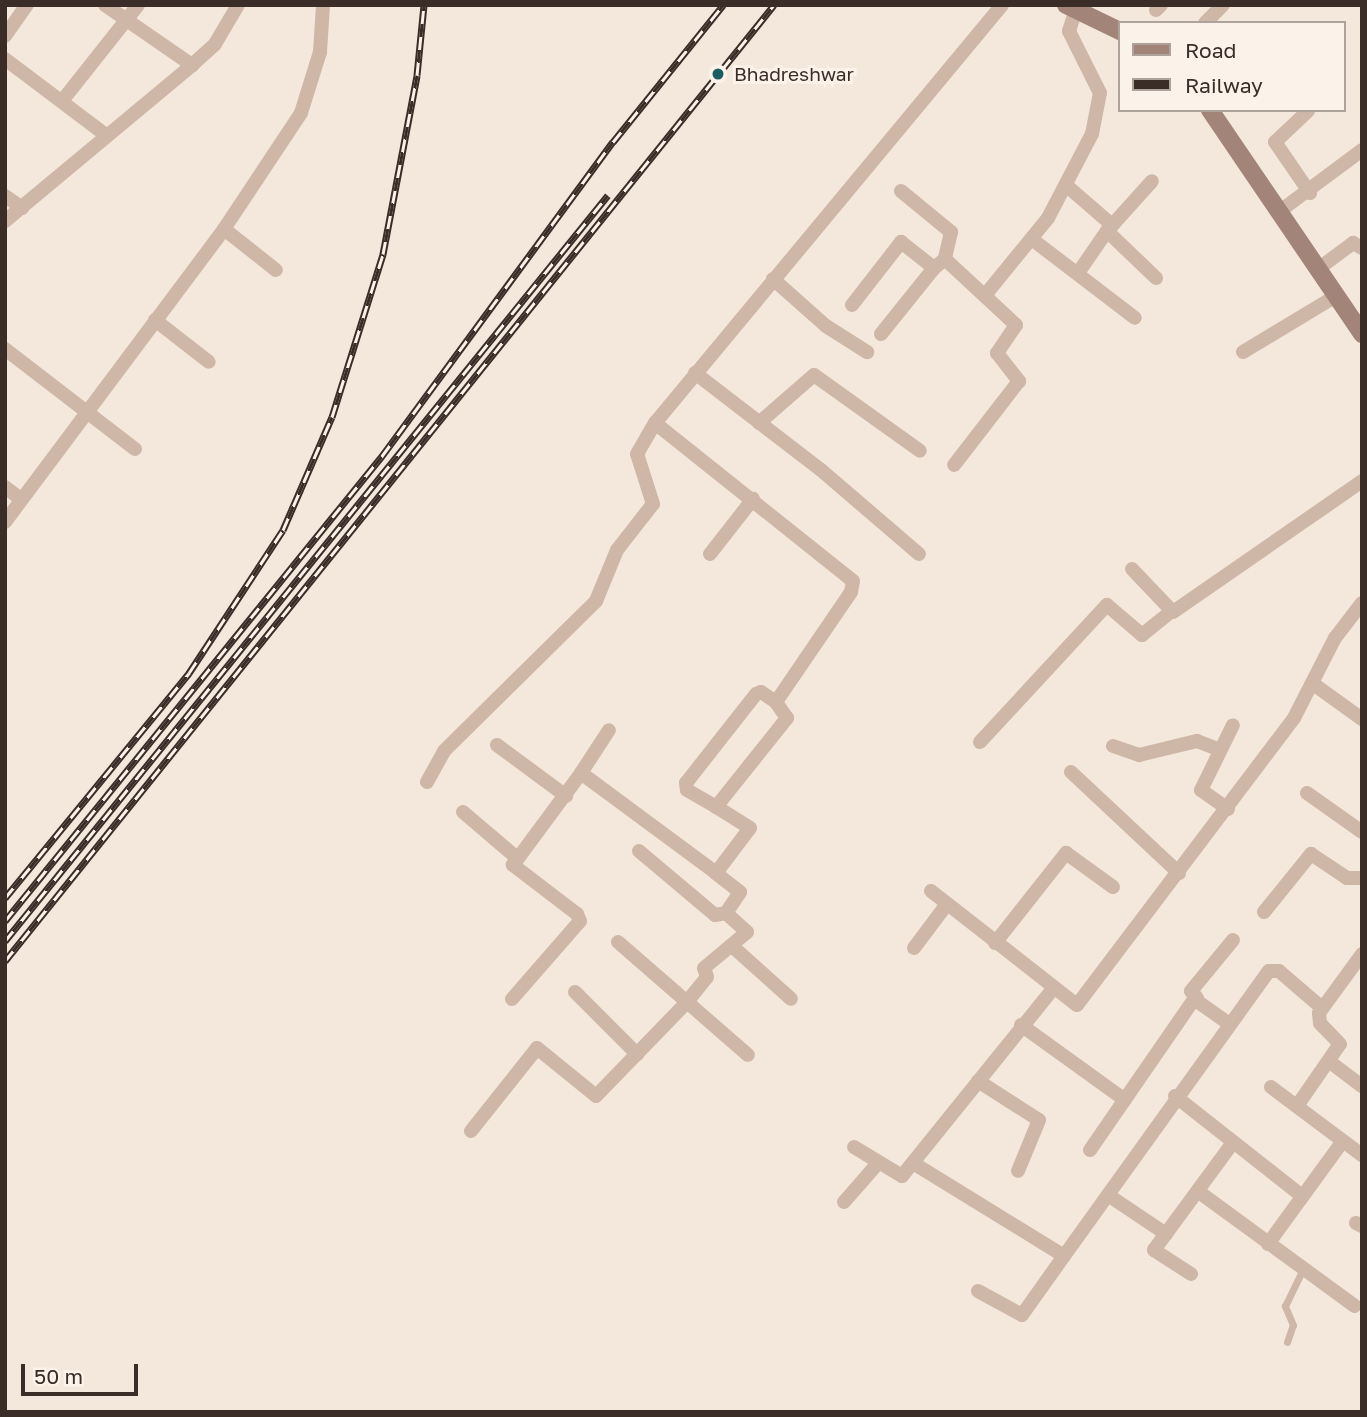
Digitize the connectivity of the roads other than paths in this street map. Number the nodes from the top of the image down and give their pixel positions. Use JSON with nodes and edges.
{"nodes":[{"id":1,"x":27,"y":5,"type":"edge"},
{"id":2,"x":105,"y":5,"type":"edge"},
{"id":3,"x":138,"y":5,"type":"edge"},
{"id":4,"x":238,"y":5,"type":"edge"},
{"id":5,"x":323,"y":5,"type":"edge"},
{"id":6,"x":1002,"y":5,"type":"edge"},
{"id":7,"x":1223,"y":5,"type":"edge"},
{"id":8,"x":1071,"y":8,"type":"edge"},
{"id":9,"x":126,"y":20,"type":"junction"},
{"id":10,"x":1207,"y":21,"type":"edge"},
{"id":11,"x":1118,"y":30,"type":"edge"},
{"id":12,"x":5,"y":36,"type":"edge"},
{"id":13,"x":5,"y":59,"type":"edge"},
{"id":14,"x":192,"y":65,"type":"junction"},
{"id":15,"x":62,"y":101,"type":"junction"},
{"id":16,"x":1211,"y":112,"type":"edge"},
{"id":17,"x":1307,"y":112,"type":"edge"},
{"id":18,"x":106,"y":135,"type":"junction"},
{"id":19,"x":1362,"y":150,"type":"edge"},
{"id":20,"x":1152,"y":181,"type":"dead end"},
{"id":21,"x":1067,"y":186,"type":"junction"},
{"id":22,"x":901,"y":191,"type":"dead end"},
{"id":23,"x":1310,"y":193,"type":"junction"},
{"id":24,"x":5,"y":196,"type":"edge"},
{"id":25,"x":22,"y":208,"type":"junction"},
{"id":26,"x":1280,"y":211,"type":"junction"},
{"id":27,"x":5,"y":220,"type":"edge"},
{"id":28,"x":1109,"y":228,"type":"junction"},
{"id":29,"x":224,"y":229,"type":"junction"},
{"id":30,"x":1033,"y":240,"type":"junction"},
{"id":31,"x":1362,"y":248,"type":"edge"},
{"id":32,"x":940,"y":263,"type":"junction"},
{"id":33,"x":1318,"y":269,"type":"junction"},
{"id":34,"x":276,"y":270,"type":"dead end"},
{"id":35,"x":1077,"y":273,"type":"junction"},
{"id":36,"x":1156,"y":278,"type":"dead end"},
{"id":37,"x":773,"y":279,"type":"junction"},
{"id":38,"x":986,"y":294,"type":"junction"},
{"id":39,"x":1336,"y":296,"type":"junction"},
{"id":40,"x":852,"y":305,"type":"dead end"},
{"id":41,"x":1135,"y":318,"type":"dead end"},
{"id":42,"x":155,"y":320,"type":"junction"},
{"id":43,"x":881,"y":334,"type":"dead end"},
{"id":44,"x":1362,"y":334,"type":"edge"},
{"id":45,"x":5,"y":349,"type":"edge"},
{"id":46,"x":867,"y":352,"type":"dead end"},
{"id":47,"x":1243,"y":352,"type":"dead end"},
{"id":48,"x":209,"y":362,"type":"dead end"},
{"id":49,"x":695,"y":373,"type":"junction"},
{"id":50,"x":87,"y":414,"type":"junction"},
{"id":51,"x":655,"y":423,"type":"junction"},
{"id":52,"x":759,"y":423,"type":"junction"},
{"id":53,"x":135,"y":449,"type":"dead end"},
{"id":54,"x":920,"y":451,"type":"dead end"},
{"id":55,"x":954,"y":465,"type":"dead end"},
{"id":56,"x":1362,"y":481,"type":"edge"},
{"id":57,"x":5,"y":487,"type":"edge"},
{"id":58,"x":21,"y":499,"type":"junction"},
{"id":59,"x":753,"y":499,"type":"junction"},
{"id":60,"x":5,"y":522,"type":"edge"},
{"id":61,"x":710,"y":554,"type":"dead end"},
{"id":62,"x":919,"y":554,"type":"dead end"},
{"id":63,"x":1132,"y":569,"type":"dead end"},
{"id":64,"x":1362,"y":603,"type":"edge"},
{"id":65,"x":1170,"y":612,"type":"junction"},
{"id":66,"x":1312,"y":683,"type":"junction"},
{"id":67,"x":776,"y":702,"type":"junction"},
{"id":68,"x":1362,"y":719,"type":"edge"},
{"id":69,"x":1233,"y":725,"type":"dead end"},
{"id":70,"x":609,"y":730,"type":"dead end"},
{"id":71,"x":980,"y":742,"type":"dead end"},
{"id":72,"x":497,"y":745,"type":"dead end"},
{"id":73,"x":1113,"y":746,"type":"dead end"},
{"id":74,"x":1220,"y":750,"type":"junction"},
{"id":75,"x":1071,"y":772,"type":"dead end"},
{"id":76,"x":581,"y":773,"type":"junction"},
{"id":77,"x":428,"y":782,"type":"dead end"},
{"id":78,"x":1307,"y":793,"type":"dead end"},
{"id":79,"x":566,"y":796,"type":"junction"},
{"id":80,"x":716,"y":807,"type":"junction"},
{"id":81,"x":1228,"y":809,"type":"junction"},
{"id":82,"x":463,"y":811,"type":"dead end"},
{"id":83,"x":1362,"y":832,"type":"edge"},
{"id":84,"x":639,"y":851,"type":"dead end"},
{"id":85,"x":517,"y":858,"type":"junction"},
{"id":86,"x":716,"y":873,"type":"junction"},
{"id":87,"x":1179,"y":873,"type":"junction"},
{"id":88,"x":1360,"y":873,"type":"edge"},
{"id":89,"x":1113,"y":887,"type":"dead end"},
{"id":90,"x":931,"y":891,"type":"dead end"},
{"id":91,"x":947,"y":904,"type":"junction"},
{"id":92,"x":726,"y":912,"type":"junction"},
{"id":93,"x":1264,"y":912,"type":"dead end"},
{"id":94,"x":1233,"y":940,"type":"dead end"},
{"id":95,"x":618,"y":942,"type":"dead end"},
{"id":96,"x":995,"y":943,"type":"junction"},
{"id":97,"x":732,"y":946,"type":"junction"},
{"id":98,"x":914,"y":948,"type":"dead end"},
{"id":99,"x":1362,"y":954,"type":"edge"},
{"id":100,"x":1053,"y":989,"type":"junction"},
{"id":101,"x":575,"y":992,"type":"dead end"},
{"id":102,"x":1196,"y":998,"type":"junction"},
{"id":103,"x":512,"y":999,"type":"dead end"},
{"id":104,"x":791,"y":999,"type":"dead end"},
{"id":105,"x":686,"y":1003,"type":"junction"},
{"id":106,"x":1322,"y":1008,"type":"junction"},
{"id":107,"x":1228,"y":1023,"type":"junction"},
{"id":108,"x":1021,"y":1025,"type":"junction"},
{"id":109,"x":637,"y":1054,"type":"junction"},
{"id":110,"x":748,"y":1055,"type":"dead end"},
{"id":111,"x":1330,"y":1062,"type":"junction"},
{"id":112,"x":978,"y":1081,"type":"junction"},
{"id":113,"x":1362,"y":1086,"type":"edge"},
{"id":114,"x":1271,"y":1087,"type":"dead end"},
{"id":115,"x":1175,"y":1096,"type":"junction"},
{"id":116,"x":1125,"y":1100,"type":"junction"},
{"id":117,"x":1297,"y":1106,"type":"junction"},
{"id":118,"x":471,"y":1131,"type":"dead end"},
{"id":119,"x":1342,"y":1142,"type":"junction"},
{"id":120,"x":1232,"y":1144,"type":"junction"},
{"id":121,"x":854,"y":1147,"type":"dead end"},
{"id":122,"x":1090,"y":1150,"type":"dead end"},
{"id":123,"x":1362,"y":1155,"type":"edge"},
{"id":124,"x":878,"y":1163,"type":"junction"},
{"id":125,"x":913,"y":1163,"type":"junction"},
{"id":126,"x":1017,"y":1171,"type":"dead end"},
{"id":127,"x":1199,"y":1192,"type":"junction"},
{"id":128,"x":1108,"y":1195,"type":"junction"},
{"id":129,"x":1303,"y":1196,"type":"junction"},
{"id":130,"x":844,"y":1202,"type":"dead end"},
{"id":131,"x":1166,"y":1234,"type":"junction"},
{"id":132,"x":1268,"y":1244,"type":"junction"},
{"id":133,"x":1064,"y":1256,"type":"junction"},
{"id":134,"x":1303,"y":1269,"type":"junction"},
{"id":135,"x":1191,"y":1274,"type":"dead end"},
{"id":136,"x":978,"y":1292,"type":"dead end"},
{"id":137,"x":1355,"y":1306,"type":"dead end"},
{"id":138,"x":1287,"y":1342,"type":"dead end"}],
"edges":[{"from":1,"to":12,"type":"street"},
{"from":2,"to":9,"type":"street"},
{"from":3,"to":9,"type":"street"},
{"from":4,"to":14,"type":"street"},
{"from":5,"to":29,"type":"street"},
{"from":6,"to":37,"type":"street"},
{"from":7,"to":10,"type":"street"},
{"from":8,"to":11,"type":"street"},
{"from":8,"to":21,"type":"street"},
{"from":9,"to":14,"type":"street"},
{"from":9,"to":15,"type":"street"},
{"from":13,"to":15,"type":"street"},
{"from":14,"to":18,"type":"street"},
{"from":15,"to":18,"type":"street"},
{"from":16,"to":26,"type":"street"},
{"from":17,"to":23,"type":"street"},
{"from":18,"to":25,"type":"street"},
{"from":19,"to":23,"type":"street"},
{"from":20,"to":28,"type":"street"},
{"from":21,"to":28,"type":"street"},
{"from":21,"to":30,"type":"street"},
{"from":22,"to":32,"type":"street"},
{"from":23,"to":26,"type":"street"},
{"from":24,"to":25,"type":"street"},
{"from":25,"to":27,"type":"street"},
{"from":26,"to":33,"type":"street"},
{"from":28,"to":35,"type":"street"},
{"from":28,"to":36,"type":"street"},
{"from":29,"to":34,"type":"street"},
{"from":29,"to":42,"type":"street"},
{"from":30,"to":35,"type":"street"},
{"from":30,"to":38,"type":"street"},
{"from":31,"to":33,"type":"street"},
{"from":32,"to":38,"type":"street"},
{"from":32,"to":40,"type":"street"},
{"from":32,"to":43,"type":"street"},
{"from":33,"to":39,"type":"street"},
{"from":35,"to":41,"type":"street"},
{"from":37,"to":46,"type":"street"},
{"from":37,"to":49,"type":"street"},
{"from":38,"to":55,"type":"street"},
{"from":39,"to":44,"type":"street"},
{"from":39,"to":47,"type":"street"},
{"from":42,"to":48,"type":"street"},
{"from":42,"to":50,"type":"street"},
{"from":45,"to":50,"type":"street"},
{"from":49,"to":51,"type":"street"},
{"from":49,"to":52,"type":"street"},
{"from":50,"to":53,"type":"street"},
{"from":50,"to":58,"type":"street"},
{"from":51,"to":59,"type":"street"},
{"from":51,"to":77,"type":"street"},
{"from":52,"to":54,"type":"street"},
{"from":52,"to":62,"type":"street"},
{"from":56,"to":65,"type":"street"},
{"from":57,"to":58,"type":"street"},
{"from":58,"to":60,"type":"street"},
{"from":59,"to":61,"type":"street"},
{"from":59,"to":67,"type":"street"},
{"from":63,"to":65,"type":"street"},
{"from":64,"to":66,"type":"street"},
{"from":65,"to":71,"type":"street"},
{"from":66,"to":68,"type":"street"},
{"from":66,"to":81,"type":"street"},
{"from":67,"to":80,"type":"street"},
{"from":67,"to":80,"type":"street"},
{"from":69,"to":74,"type":"street"},
{"from":70,"to":76,"type":"street"},
{"from":72,"to":79,"type":"street"},
{"from":73,"to":74,"type":"street"},
{"from":74,"to":81,"type":"street"},
{"from":75,"to":87,"type":"street"},
{"from":76,"to":79,"type":"street"},
{"from":76,"to":86,"type":"street"},
{"from":78,"to":83,"type":"street"},
{"from":79,"to":85,"type":"street"},
{"from":80,"to":86,"type":"street"},
{"from":81,"to":87,"type":"street"},
{"from":82,"to":85,"type":"street"},
{"from":84,"to":92,"type":"street"},
{"from":85,"to":103,"type":"street"},
{"from":86,"to":92,"type":"street"},
{"from":87,"to":100,"type":"street"},
{"from":88,"to":93,"type":"street"},
{"from":89,"to":96,"type":"street"},
{"from":90,"to":91,"type":"street"},
{"from":91,"to":96,"type":"street"},
{"from":91,"to":98,"type":"street"},
{"from":92,"to":97,"type":"street"},
{"from":94,"to":102,"type":"street"},
{"from":95,"to":105,"type":"street"},
{"from":96,"to":100,"type":"street"},
{"from":97,"to":104,"type":"street"},
{"from":97,"to":105,"type":"street"},
{"from":99,"to":106,"type":"street"},
{"from":100,"to":108,"type":"street"},
{"from":101,"to":109,"type":"street"},
{"from":102,"to":107,"type":"street"},
{"from":102,"to":116,"type":"street"},
{"from":105,"to":109,"type":"street"},
{"from":105,"to":110,"type":"street"},
{"from":106,"to":107,"type":"street"},
{"from":106,"to":111,"type":"street"},
{"from":107,"to":115,"type":"street"},
{"from":108,"to":112,"type":"street"},
{"from":108,"to":116,"type":"street"},
{"from":109,"to":118,"type":"street"},
{"from":111,"to":113,"type":"street"},
{"from":111,"to":117,"type":"street"},
{"from":112,"to":125,"type":"street"},
{"from":112,"to":126,"type":"street"},
{"from":114,"to":117,"type":"street"},
{"from":115,"to":120,"type":"street"},
{"from":115,"to":128,"type":"street"},
{"from":116,"to":122,"type":"street"},
{"from":117,"to":119,"type":"street"},
{"from":119,"to":123,"type":"street"},
{"from":119,"to":129,"type":"street"},
{"from":120,"to":127,"type":"street"},
{"from":120,"to":129,"type":"street"},
{"from":121,"to":124,"type":"street"},
{"from":124,"to":125,"type":"street"},
{"from":124,"to":130,"type":"street"},
{"from":125,"to":133,"type":"street"},
{"from":127,"to":131,"type":"street"},
{"from":127,"to":132,"type":"street"},
{"from":128,"to":131,"type":"street"},
{"from":128,"to":133,"type":"street"},
{"from":129,"to":132,"type":"street"},
{"from":131,"to":135,"type":"street"},
{"from":132,"to":134,"type":"street"},
{"from":133,"to":136,"type":"street"},
{"from":134,"to":137,"type":"street"},
{"from":134,"to":138,"type":"lane"}]}
